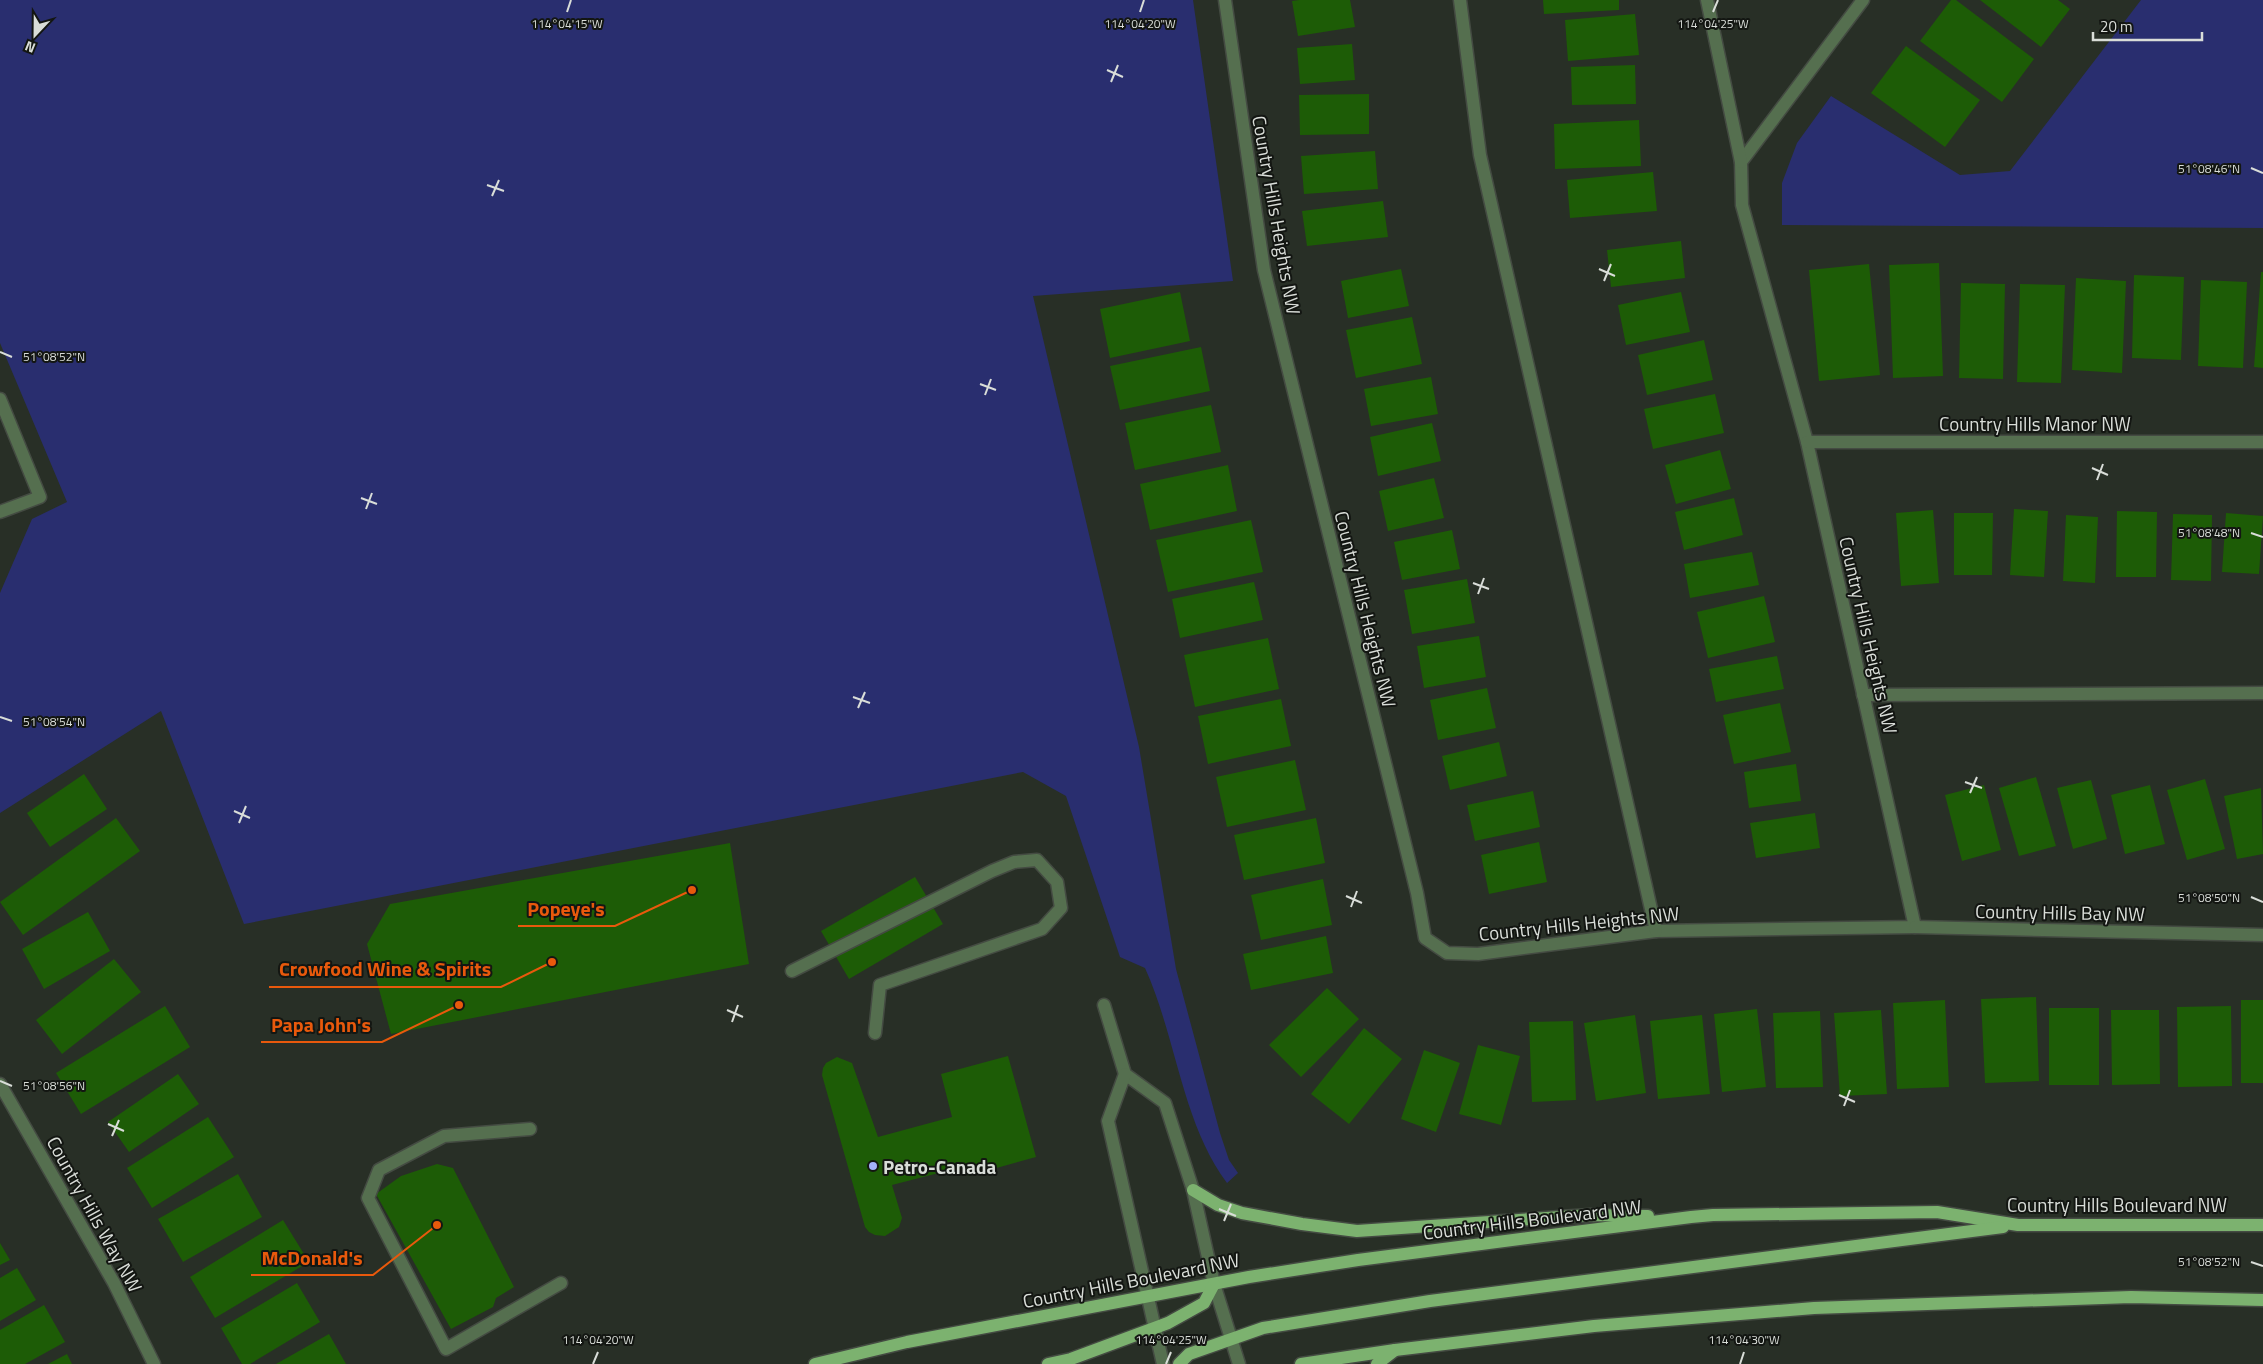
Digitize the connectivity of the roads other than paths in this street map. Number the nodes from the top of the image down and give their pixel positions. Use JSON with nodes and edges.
{"nodes":[{"id":1,"x":1225,"y":0,"type":"edge"},
{"id":2,"x":1460,"y":0,"type":"edge"},
{"id":3,"x":1707,"y":0,"type":"edge"},
{"id":4,"x":1863,"y":0,"type":"edge"},
{"id":5,"x":1741,"y":162,"type":"junction"},
{"id":6,"x":0,"y":399,"type":"edge"},
{"id":7,"x":1807,"y":442,"type":"junction"},
{"id":8,"x":2263,"y":442,"type":"edge"},
{"id":9,"x":0,"y":512,"type":"edge"},
{"id":10,"x":2263,"y":693,"type":"edge"},
{"id":11,"x":1863,"y":695,"type":"junction"},
{"id":12,"x":1915,"y":927,"type":"junction"},
{"id":13,"x":1656,"y":931,"type":"junction"},
{"id":14,"x":2263,"y":935,"type":"edge"},
{"id":15,"x":792,"y":971,"type":"dead end"},
{"id":16,"x":1104,"y":1005,"type":"dead end"},
{"id":17,"x":875,"y":1033,"type":"dead end"},
{"id":18,"x":1125,"y":1074,"type":"junction"},
{"id":19,"x":0,"y":1084,"type":"edge"},
{"id":20,"x":530,"y":1129,"type":"dead end"},
{"id":21,"x":1193,"y":1190,"type":"junction"},
{"id":22,"x":1691,"y":1217,"type":"junction"},
{"id":23,"x":2263,"y":1224,"type":"edge"},
{"id":24,"x":2018,"y":1226,"type":"junction"},
{"id":25,"x":561,"y":1284,"type":"dead end"},
{"id":26,"x":1214,"y":1284,"type":"junction"},
{"id":27,"x":1148,"y":1296,"type":"junction"},
{"id":28,"x":2263,"y":1300,"type":"edge"},
{"id":29,"x":1155,"y":1328,"type":"junction"},
{"id":30,"x":1231,"y":1339,"type":"junction"},
{"id":31,"x":1395,"y":1350,"type":"junction"},
{"id":32,"x":154,"y":1364,"type":"edge"},
{"id":33,"x":815,"y":1364,"type":"edge"},
{"id":34,"x":1048,"y":1364,"type":"edge"},
{"id":35,"x":1163,"y":1364,"type":"edge"},
{"id":36,"x":1179,"y":1364,"type":"edge"},
{"id":37,"x":1239,"y":1364,"type":"edge"},
{"id":38,"x":1301,"y":1364,"type":"edge"},
{"id":39,"x":1377,"y":1364,"type":"edge"}],
"edges":[{"from":1,"to":13,"type":"street","name":"Country Hills Heights NW"},
{"from":2,"to":13,"type":"street"},
{"from":3,"to":5,"type":"street","name":"Country Hills Heights NW"},
{"from":4,"to":5,"type":"street"},
{"from":5,"to":7,"type":"street","name":"Country Hills Heights NW"},
{"from":6,"to":9,"type":"street"},
{"from":7,"to":8,"type":"street","name":"Country Hills Manor NW"},
{"from":7,"to":11,"type":"street","name":"Country Hills Heights NW"},
{"from":10,"to":11,"type":"street"},
{"from":11,"to":12,"type":"street","name":"Country Hills Heights NW"},
{"from":12,"to":13,"type":"street","name":"Country Hills Heights NW"},
{"from":12,"to":14,"type":"street","name":"Country Hills Bay NW"},
{"from":15,"to":17,"type":"street"},
{"from":16,"to":18,"type":"street"},
{"from":18,"to":21,"type":"street"},
{"from":18,"to":27,"type":"street"},
{"from":19,"to":32,"type":"street","name":"Country Hills Way NW"},
{"from":20,"to":25,"type":"street"},
{"from":21,"to":22,"type":"main road"},
{"from":21,"to":26,"type":"street"},
{"from":22,"to":24,"type":"main road","name":"Country Hills Boulevard NW"},
{"from":22,"to":26,"type":"main road","name":"Country Hills Boulevard NW"},
{"from":23,"to":24,"type":"main road","name":"Country Hills Boulevard NW"},
{"from":24,"to":30,"type":"main road"},
{"from":26,"to":27,"type":"main road","name":"Country Hills Boulevard NW"},
{"from":26,"to":29,"type":"main road"},
{"from":26,"to":30,"type":"street"},
{"from":27,"to":29,"type":"street"},
{"from":27,"to":33,"type":"main road","name":"Country Hills Boulevard NW"},
{"from":28,"to":31,"type":"main road"},
{"from":29,"to":34,"type":"main road"},
{"from":29,"to":35,"type":"street"},
{"from":30,"to":36,"type":"main road"},
{"from":30,"to":37,"type":"street"},
{"from":31,"to":38,"type":"main road"},
{"from":31,"to":39,"type":"main road"}]}
